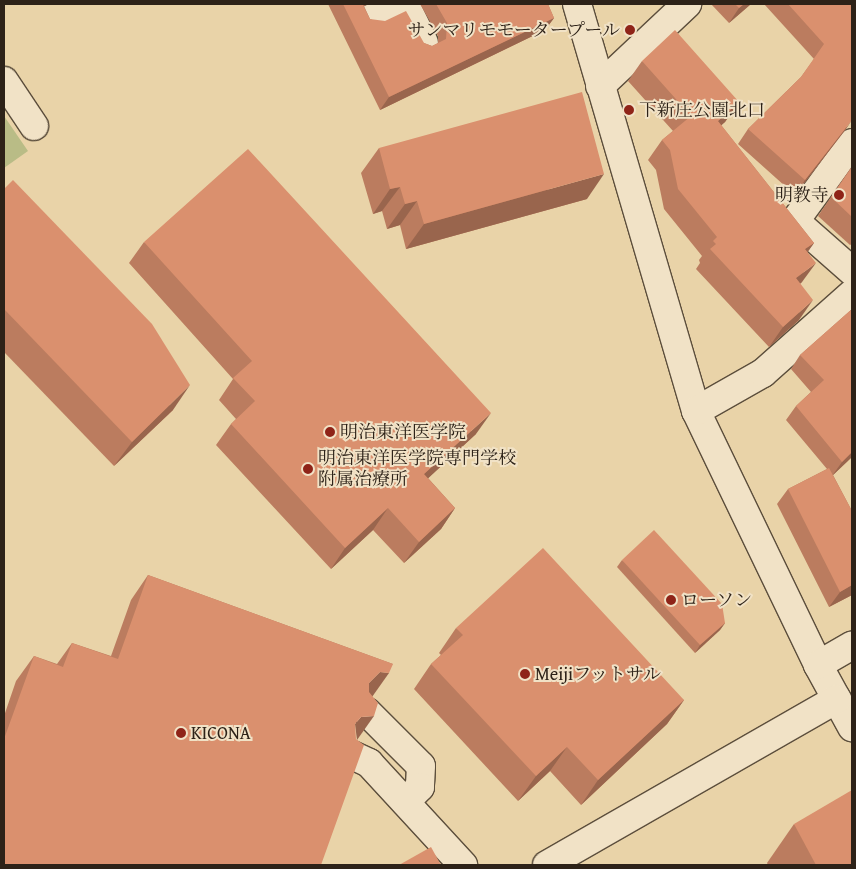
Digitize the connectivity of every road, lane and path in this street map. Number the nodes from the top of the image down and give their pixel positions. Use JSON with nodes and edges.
{"nodes":[{"id":1,"x":403,"y":4,"type":"edge"},
{"id":2,"x":577,"y":4,"type":"edge"},
{"id":3,"x":687,"y":4,"type":"edge"},
{"id":4,"x":370,"y":19,"type":"edge"},
{"id":5,"x":424,"y":43,"type":"edge"},
{"id":6,"x":4,"y":81,"type":"edge"},
{"id":7,"x":600,"y":86,"type":"junction"},
{"id":8,"x":34,"y":126,"type":"dead end"},
{"id":9,"x":852,"y":143,"type":"edge"},
{"id":10,"x":852,"y":271,"type":"edge"},
{"id":11,"x":852,"y":294,"type":"edge"},
{"id":12,"x":696,"y":411,"type":"junction"},
{"id":13,"x":852,"y":646,"type":"edge"},
{"id":14,"x":818,"y":665,"type":"junction"},
{"id":15,"x":837,"y":699,"type":"junction"},
{"id":16,"x":367,"y":712,"type":"edge"},
{"id":17,"x":852,"y":727,"type":"edge"},
{"id":18,"x":352,"y":755,"type":"edge"},
{"id":19,"x":406,"y":802,"type":"junction"},
{"id":20,"x":464,"y":865,"type":"edge"},
{"id":21,"x":547,"y":865,"type":"edge"}],
"edges":[{"from":1,"to":4,"type":"street"},
{"from":1,"to":5,"type":"street"},
{"from":2,"to":7,"type":"street"},
{"from":3,"to":7,"type":"street"},
{"from":6,"to":8,"type":"street"},
{"from":7,"to":12,"type":"street"},
{"from":9,"to":10,"type":"street"},
{"from":11,"to":12,"type":"street"},
{"from":12,"to":14,"type":"street"},
{"from":13,"to":14,"type":"street"},
{"from":14,"to":15,"type":"street"},
{"from":15,"to":17,"type":"street"},
{"from":15,"to":21,"type":"street"},
{"from":16,"to":19,"type":"street"},
{"from":18,"to":19,"type":"street"},
{"from":19,"to":20,"type":"street"}]}
